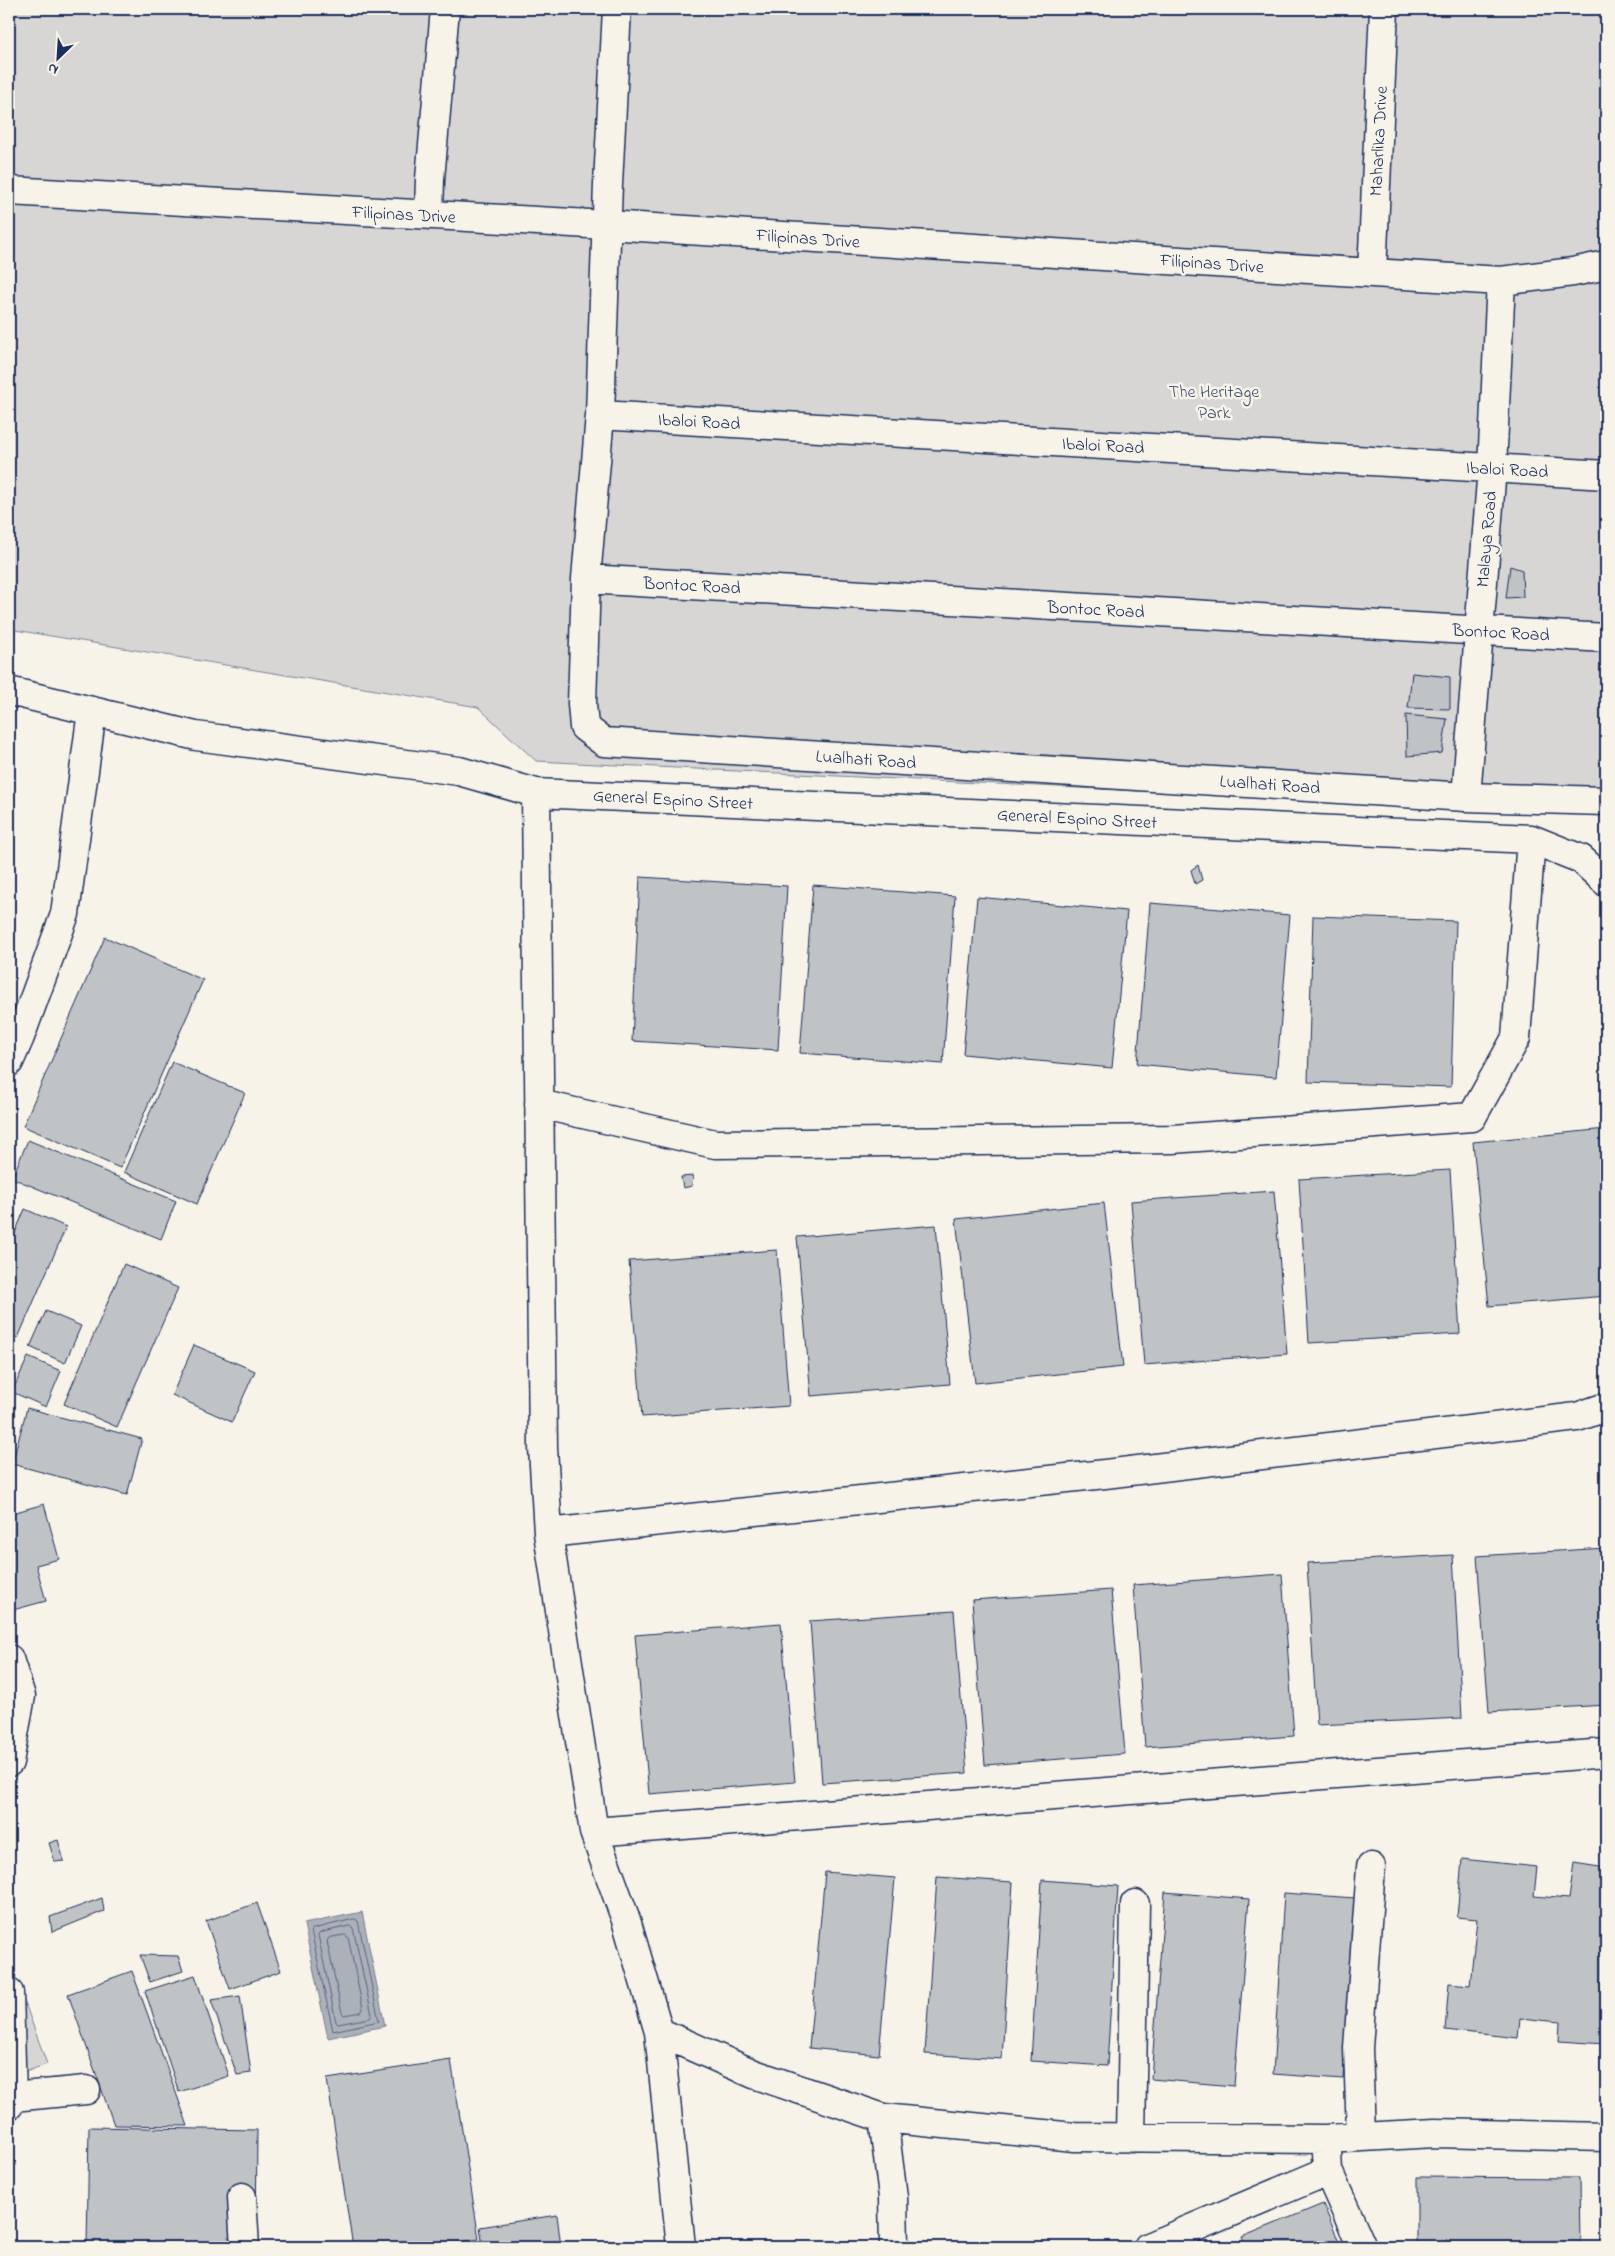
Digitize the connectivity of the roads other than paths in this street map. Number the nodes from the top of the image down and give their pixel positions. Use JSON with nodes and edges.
{"nodes":[{"id":1,"x":445,"y":9,"type":"edge"},
{"id":2,"x":618,"y":9,"type":"edge"},
{"id":3,"x":1384,"y":9,"type":"edge"},
{"id":4,"x":9,"y":191,"type":"edge"},
{"id":5,"x":429,"y":215,"type":"junction"},
{"id":6,"x":607,"y":225,"type":"junction"},
{"id":7,"x":1606,"y":264,"type":"edge"},
{"id":8,"x":1372,"y":273,"type":"junction"},
{"id":9,"x":1501,"y":281,"type":"junction"},
{"id":10,"x":600,"y":415,"type":"junction"},
{"id":11,"x":1492,"y":468,"type":"junction"},
{"id":12,"x":1606,"y":475,"type":"edge"},
{"id":13,"x":586,"y":579,"type":"junction"},
{"id":14,"x":1478,"y":632,"type":"junction"},
{"id":15,"x":1606,"y":638,"type":"edge"},
{"id":16,"x":9,"y":691,"type":"edge"},
{"id":17,"x":92,"y":711,"type":"junction"},
{"id":18,"x":536,"y":793,"type":"junction"},
{"id":19,"x":1466,"y":797,"type":"junction"},
{"id":20,"x":1606,"y":801,"type":"edge"},
{"id":21,"x":1532,"y":839,"type":"junction"},
{"id":22,"x":1606,"y":882,"type":"edge"},
{"id":23,"x":9,"y":1062,"type":"edge"},
{"id":24,"x":539,"y":1104,"type":"junction"},
{"id":25,"x":1606,"y":1406,"type":"edge"},
{"id":26,"x":548,"y":1533,"type":"junction"},
{"id":27,"x":9,"y":1659,"type":"edge"},
{"id":28,"x":1606,"y":1753,"type":"edge"},
{"id":29,"x":9,"y":1762,"type":"edge"},
{"id":30,"x":594,"y":1832,"type":"junction"},
{"id":31,"x":1371,"y":1867,"type":"dead end"},
{"id":32,"x":1135,"y":1904,"type":"dead end"},
{"id":33,"x":9,"y":1993,"type":"edge"},
{"id":34,"x":660,"y":2032,"type":"junction"},
{"id":35,"x":86,"y":2090,"type":"dead end"},
{"id":36,"x":10,"y":2101,"type":"edge"},
{"id":37,"x":883,"y":2118,"type":"junction"},
{"id":38,"x":1361,"y":2136,"type":"junction"},
{"id":39,"x":1131,"y":2138,"type":"junction"},
{"id":40,"x":1606,"y":2138,"type":"edge"},
{"id":41,"x":1326,"y":2139,"type":"junction"},
{"id":42,"x":1328,"y":2171,"type":"junction"},
{"id":43,"x":242,"y":2197,"type":"dead end"},
{"id":44,"x":245,"y":2247,"type":"edge"},
{"id":45,"x":681,"y":2247,"type":"edge"},
{"id":46,"x":894,"y":2247,"type":"edge"},
{"id":47,"x":1148,"y":2247,"type":"edge"},
{"id":48,"x":1362,"y":2247,"type":"edge"}],
"edges":[{"from":1,"to":5,"type":"street"},
{"from":2,"to":6,"type":"street","name":"Lualhati Road"},
{"from":3,"to":8,"type":"street","name":"Maharlika Drive"},
{"from":4,"to":5,"type":"street","name":"Filipinas Drive"},
{"from":5,"to":6,"type":"street","name":"Filipinas Drive"},
{"from":6,"to":8,"type":"street","name":"Filipinas Drive"},
{"from":6,"to":10,"type":"street","name":"Lualhati Road"},
{"from":7,"to":9,"type":"street","name":"Filipinas Drive"},
{"from":8,"to":9,"type":"street","name":"Filipinas Drive"},
{"from":9,"to":11,"type":"street","name":"Malaya Road"},
{"from":10,"to":11,"type":"street","name":"Ibaloi Road"},
{"from":10,"to":13,"type":"street","name":"Lualhati Road"},
{"from":11,"to":12,"type":"street","name":"Ibaloi Road"},
{"from":11,"to":14,"type":"street","name":"Malaya Road"},
{"from":13,"to":14,"type":"street","name":"Bontoc Road"},
{"from":13,"to":19,"type":"street","name":"Lualhati Road"},
{"from":14,"to":15,"type":"street","name":"Bontoc Road"},
{"from":14,"to":19,"type":"street","name":"Malaya Road"},
{"from":16,"to":17,"type":"street","name":"General Espino Street"},
{"from":17,"to":18,"type":"street","name":"General Espino Street"},
{"from":17,"to":23,"type":"street"},
{"from":18,"to":21,"type":"street","name":"General Espino Street"},
{"from":18,"to":24,"type":"street"},
{"from":19,"to":20,"type":"street"},
{"from":21,"to":22,"type":"street","name":"General Espino Street"},
{"from":21,"to":24,"type":"street"},
{"from":24,"to":26,"type":"street"},
{"from":25,"to":26,"type":"street"},
{"from":26,"to":30,"type":"street"},
{"from":27,"to":29,"type":"street"},
{"from":28,"to":30,"type":"street"},
{"from":30,"to":34,"type":"street"},
{"from":31,"to":38,"type":"street"},
{"from":32,"to":39,"type":"street"},
{"from":33,"to":36,"type":"street"},
{"from":34,"to":37,"type":"street"},
{"from":34,"to":45,"type":"street"},
{"from":35,"to":36,"type":"street"},
{"from":37,"to":39,"type":"street"},
{"from":37,"to":46,"type":"street"},
{"from":38,"to":40,"type":"street"},
{"from":38,"to":41,"type":"street"},
{"from":39,"to":41,"type":"street"},
{"from":41,"to":42,"type":"street"},
{"from":42,"to":47,"type":"street"},
{"from":42,"to":48,"type":"street"},
{"from":43,"to":44,"type":"street"}]}
